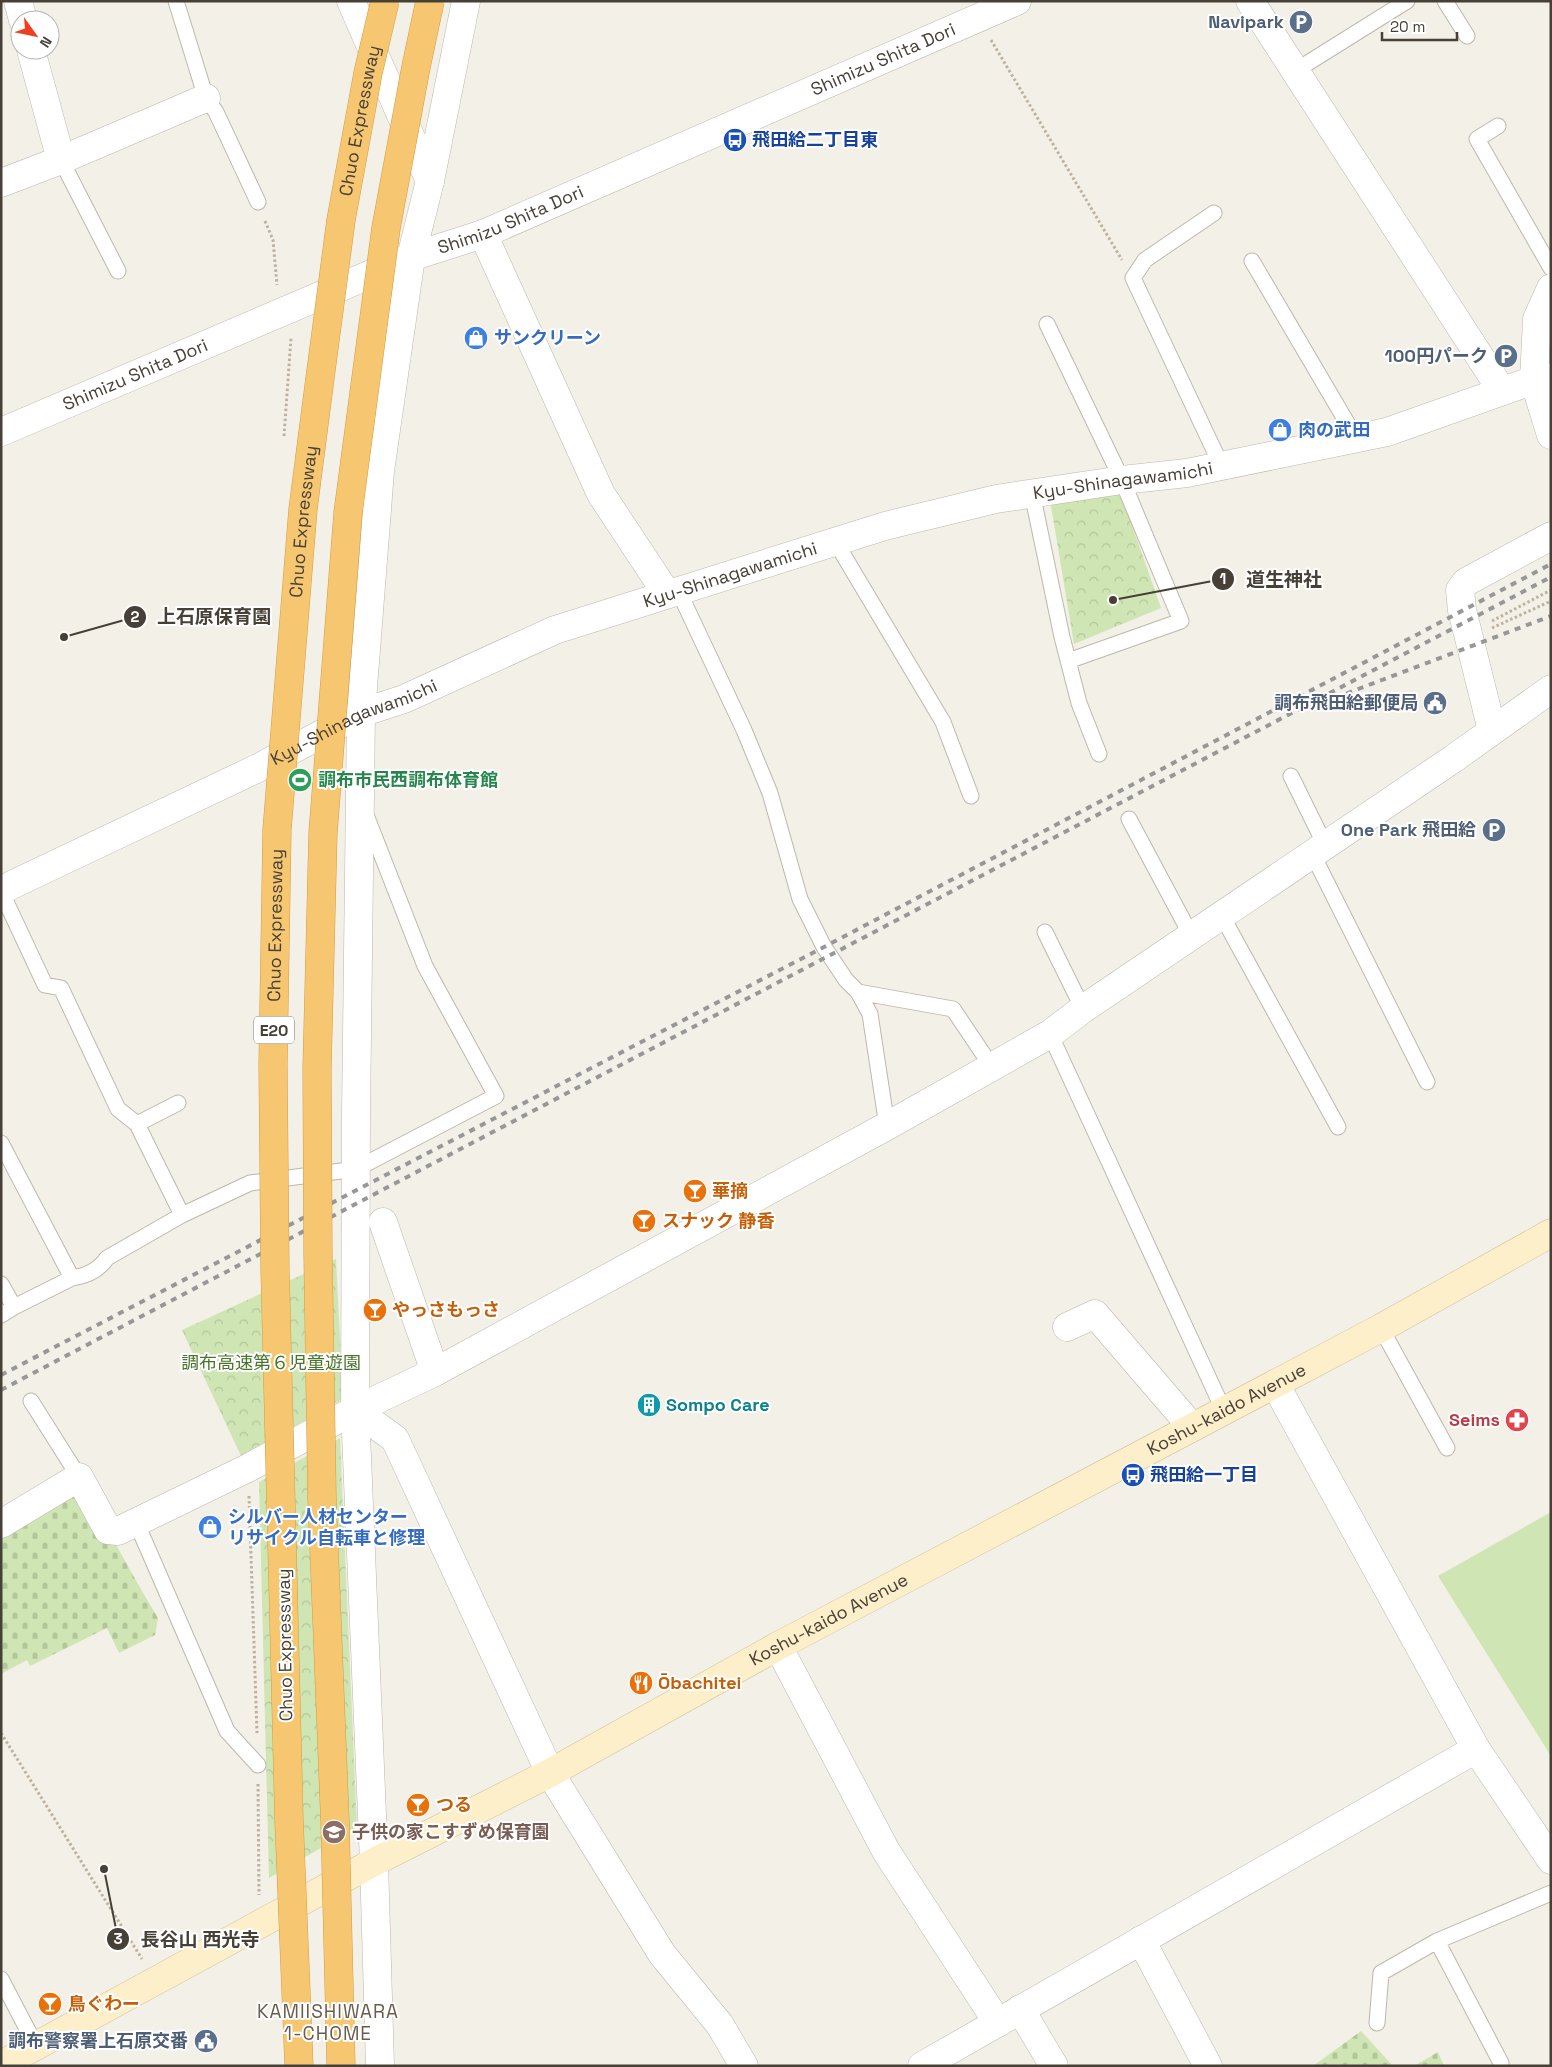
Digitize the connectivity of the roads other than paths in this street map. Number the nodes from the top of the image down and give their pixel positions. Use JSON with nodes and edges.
{"nodes":[{"id":1,"x":176,"y":1,"type":"edge"},
{"id":2,"x":351,"y":1,"type":"edge"},
{"id":3,"x":384,"y":1,"type":"edge"},
{"id":4,"x":430,"y":1,"type":"edge"},
{"id":5,"x":466,"y":1,"type":"edge"},
{"id":6,"x":1017,"y":1,"type":"edge"},
{"id":7,"x":1407,"y":1,"type":"edge"},
{"id":8,"x":1445,"y":1,"type":"edge"},
{"id":9,"x":1257,"y":4,"type":"edge"},
{"id":10,"x":1467,"y":36,"type":"dead end"},
{"id":11,"x":34,"y":60,"type":"edge"},
{"id":12,"x":1295,"y":71,"type":"junction"},
{"id":13,"x":206,"y":98,"type":"junction"},
{"id":14,"x":1498,"y":126,"type":"dead end"},
{"id":15,"x":61,"y":160,"type":"junction"},
{"id":16,"x":430,"y":181,"type":"junction"},
{"id":17,"x":1,"y":183,"type":"edge"},
{"id":18,"x":258,"y":202,"type":"road end"},
{"id":19,"x":1214,"y":213,"type":"dead end"},
{"id":20,"x":483,"y":234,"type":"junction"},
{"id":21,"x":411,"y":257,"type":"junction"},
{"id":22,"x":1252,"y":261,"type":"dead end"},
{"id":23,"x":1551,"y":268,"type":"edge"},
{"id":24,"x":118,"y":270,"type":"dead end"},
{"id":25,"x":1551,"y":288,"type":"edge"},
{"id":26,"x":1048,"y":324,"type":"dead end"},
{"id":27,"x":1542,"y":378,"type":"edge"},
{"id":28,"x":1502,"y":390,"type":"junction"},
{"id":29,"x":1,"y":432,"type":"edge"},
{"id":30,"x":1551,"y":435,"type":"edge"},
{"id":31,"x":1356,"y":438,"type":"junction"},
{"id":32,"x":1222,"y":466,"type":"junction"},
{"id":33,"x":1122,"y":480,"type":"junction"},
{"id":34,"x":1032,"y":493,"type":"junction"},
{"id":35,"x":1551,"y":536,"type":"edge"},
{"id":36,"x":835,"y":541,"type":"junction"},
{"id":37,"x":673,"y":593,"type":"junction"},
{"id":38,"x":1068,"y":661,"type":"junction"},
{"id":39,"x":1551,"y":689,"type":"edge"},
{"id":40,"x":361,"y":714,"type":"junction"},
{"id":41,"x":1492,"y":730,"type":"junction"},
{"id":42,"x":1099,"y":754,"type":"dead end"},
{"id":43,"x":1290,"y":776,"type":"dead end"},
{"id":44,"x":971,"y":796,"type":"dead end"},
{"id":45,"x":359,"y":798,"type":"junction"},
{"id":46,"x":1129,"y":819,"type":"dead end"},
{"id":47,"x":1318,"y":849,"type":"junction"},
{"id":48,"x":1,"y":891,"type":"edge"},
{"id":49,"x":1222,"y":916,"type":"junction"},
{"id":50,"x":1045,"y":932,"type":"dead end"},
{"id":51,"x":1192,"y":937,"type":"junction"},
{"id":52,"x":858,"y":992,"type":"junction"},
{"id":53,"x":1083,"y":1009,"type":"junction"},
{"id":54,"x":1050,"y":1034,"type":"junction"},
{"id":55,"x":992,"y":1067,"type":"junction"},
{"id":56,"x":1427,"y":1082,"type":"dead end"},
{"id":57,"x":178,"y":1103,"type":"dead end"},
{"id":58,"x":137,"y":1124,"type":"junction"},
{"id":59,"x":887,"y":1126,"type":"junction"},
{"id":60,"x":1338,"y":1127,"type":"dead end"},
{"id":61,"x":1,"y":1143,"type":"edge"},
{"id":62,"x":356,"y":1169,"type":"junction"},
{"id":63,"x":182,"y":1215,"type":"junction"},
{"id":64,"x":382,"y":1222,"type":"dead end"},
{"id":65,"x":1551,"y":1233,"type":"edge"},
{"id":66,"x":72,"y":1278,"type":"junction"},
{"id":67,"x":1,"y":1284,"type":"edge"},
{"id":68,"x":8,"y":1311,"type":"edge"},
{"id":69,"x":1067,"y":1327,"type":"dead end"},
{"id":70,"x":1381,"y":1328,"type":"junction"},
{"id":71,"x":435,"y":1372,"type":"junction"},
{"id":72,"x":1275,"y":1384,"type":"junction"},
{"id":73,"x":31,"y":1401,"type":"dead end"},
{"id":74,"x":355,"y":1410,"type":"junction"},
{"id":75,"x":1223,"y":1410,"type":"junction"},
{"id":76,"x":1192,"y":1427,"type":"junction"},
{"id":77,"x":1447,"y":1448,"type":"dead end"},
{"id":78,"x":79,"y":1477,"type":"junction"},
{"id":79,"x":1,"y":1524,"type":"edge"},
{"id":80,"x":138,"y":1524,"type":"junction"},
{"id":81,"x":778,"y":1646,"type":"junction"},
{"id":82,"x":1476,"y":1749,"type":"junction"},
{"id":83,"x":258,"y":1765,"type":"road end"},
{"id":84,"x":550,"y":1773,"type":"junction"},
{"id":85,"x":1551,"y":1860,"type":"edge"},
{"id":86,"x":374,"y":1862,"type":"junction"},
{"id":87,"x":1551,"y":1893,"type":"edge"},
{"id":88,"x":1141,"y":1940,"type":"junction"},
{"id":89,"x":1437,"y":1941,"type":"junction"},
{"id":90,"x":1,"y":1979,"type":"edge"},
{"id":91,"x":1009,"y":2016,"type":"junction"},
{"id":92,"x":1377,"y":2023,"type":"dead end"},
{"id":93,"x":36,"y":2046,"type":"junction"},
{"id":94,"x":1501,"y":2063,"type":"dead end"},
{"id":95,"x":1,"y":2065,"type":"edge"},
{"id":96,"x":299,"y":2066,"type":"edge"},
{"id":97,"x":341,"y":2066,"type":"edge"},
{"id":98,"x":380,"y":2066,"type":"edge"},
{"id":99,"x":744,"y":2066,"type":"edge"},
{"id":100,"x":922,"y":2066,"type":"edge"},
{"id":101,"x":1054,"y":2066,"type":"edge"},
{"id":102,"x":1208,"y":2066,"type":"edge"}],
"edges":[{"from":1,"to":13,"type":"lane"},
{"from":2,"to":16,"type":"street"},
{"from":3,"to":96,"type":"highway","name":"Chuo Expressway","number":"E20","bridge":true},
{"from":4,"to":97,"type":"highway","number":"E20","bridge":true},
{"from":5,"to":16,"type":"street"},
{"from":6,"to":20,"type":"street","name":"Shimizu Shita Dori"},
{"from":7,"to":12,"type":"lane"},
{"from":8,"to":10,"type":"lane"},
{"from":9,"to":12,"type":"street"},
{"from":11,"to":15,"type":"street"},
{"from":12,"to":28,"type":"street"},
{"from":13,"to":15,"type":"street"},
{"from":13,"to":18,"type":"lane"},
{"from":14,"to":23,"type":"lane"},
{"from":15,"to":17,"type":"street"},
{"from":15,"to":24,"type":"lane"},
{"from":16,"to":21,"type":"street"},
{"from":19,"to":32,"type":"lane"},
{"from":20,"to":21,"type":"street","name":"Shimizu Shita Dori"},
{"from":20,"to":37,"type":"street"},
{"from":21,"to":29,"type":"street","name":"Shimizu Shita Dori"},
{"from":21,"to":40,"type":"street"},
{"from":22,"to":31,"type":"lane"},
{"from":25,"to":27,"type":"street"},
{"from":26,"to":33,"type":"lane"},
{"from":27,"to":28,"type":"street","name":"Kyu-Shinagawamichi"},
{"from":27,"to":30,"type":"street"},
{"from":28,"to":31,"type":"street","name":"Kyu-Shinagawamichi"},
{"from":31,"to":32,"type":"street","name":"Kyu-Shinagawamichi"},
{"from":32,"to":33,"type":"street","name":"Kyu-Shinagawamichi"},
{"from":33,"to":34,"type":"street","name":"Kyu-Shinagawamichi"},
{"from":33,"to":38,"type":"lane"},
{"from":34,"to":36,"type":"street","name":"Kyu-Shinagawamichi"},
{"from":34,"to":38,"type":"lane"},
{"from":35,"to":41,"type":"street"},
{"from":36,"to":37,"type":"street","name":"Kyu-Shinagawamichi"},
{"from":36,"to":44,"type":"lane"},
{"from":37,"to":40,"type":"street","name":"Kyu-Shinagawamichi"},
{"from":37,"to":52,"type":"lane"},
{"from":38,"to":42,"type":"lane"},
{"from":39,"to":41,"type":"street"},
{"from":40,"to":45,"type":"street"},
{"from":40,"to":48,"type":"street","name":"Kyu-Shinagawamichi"},
{"from":41,"to":47,"type":"street"},
{"from":43,"to":47,"type":"lane"},
{"from":45,"to":62,"type":"street"},
{"from":45,"to":62,"type":"lane"},
{"from":46,"to":51,"type":"lane"},
{"from":47,"to":49,"type":"street"},
{"from":47,"to":56,"type":"lane"},
{"from":48,"to":58,"type":"lane"},
{"from":49,"to":51,"type":"street"},
{"from":49,"to":60,"type":"lane"},
{"from":50,"to":53,"type":"lane"},
{"from":51,"to":53,"type":"street"},
{"from":52,"to":55,"type":"lane"},
{"from":52,"to":59,"type":"lane"},
{"from":53,"to":54,"type":"street"},
{"from":54,"to":55,"type":"street"},
{"from":54,"to":75,"type":"lane"},
{"from":55,"to":59,"type":"street"},
{"from":57,"to":58,"type":"lane"},
{"from":58,"to":63,"type":"lane"},
{"from":59,"to":71,"type":"street"},
{"from":61,"to":66,"type":"lane"},
{"from":62,"to":63,"type":"lane"},
{"from":62,"to":74,"type":"street"},
{"from":63,"to":66,"type":"lane"},
{"from":64,"to":71,"type":"street"},
{"from":65,"to":70,"type":"main road","name":"Koshu-kaido Avenue"},
{"from":66,"to":68,"type":"lane"},
{"from":67,"to":68,"type":"lane"},
{"from":69,"to":76,"type":"street"},
{"from":70,"to":72,"type":"main road","name":"Koshu-kaido Avenue"},
{"from":70,"to":77,"type":"lane"},
{"from":71,"to":74,"type":"street"},
{"from":72,"to":75,"type":"main road","name":"Koshu-kaido Avenue"},
{"from":72,"to":82,"type":"street"},
{"from":73,"to":78,"type":"lane"},
{"from":74,"to":80,"type":"street"},
{"from":74,"to":84,"type":"street"},
{"from":74,"to":86,"type":"street"},
{"from":75,"to":76,"type":"main road","name":"Koshu-kaido Avenue"},
{"from":76,"to":81,"type":"main road","name":"Koshu-kaido Avenue"},
{"from":78,"to":79,"type":"street"},
{"from":78,"to":80,"type":"street"},
{"from":80,"to":83,"type":"lane"},
{"from":81,"to":84,"type":"main road","name":"Koshu-kaido Avenue"},
{"from":81,"to":91,"type":"street"},
{"from":82,"to":85,"type":"street"},
{"from":82,"to":88,"type":"street"},
{"from":84,"to":86,"type":"main road","name":"Koshu-kaido Avenue"},
{"from":84,"to":99,"type":"street"},
{"from":86,"to":93,"type":"main road","name":"Koshu-kaido Avenue"},
{"from":86,"to":98,"type":"street"},
{"from":87,"to":89,"type":"lane"},
{"from":88,"to":91,"type":"street"},
{"from":88,"to":102,"type":"street"},
{"from":89,"to":92,"type":"lane"},
{"from":89,"to":94,"type":"lane"},
{"from":90,"to":93,"type":"lane"},
{"from":91,"to":100,"type":"street"},
{"from":91,"to":101,"type":"street"},
{"from":93,"to":95,"type":"main road","name":"Koshu-kaido Avenue"}]}
